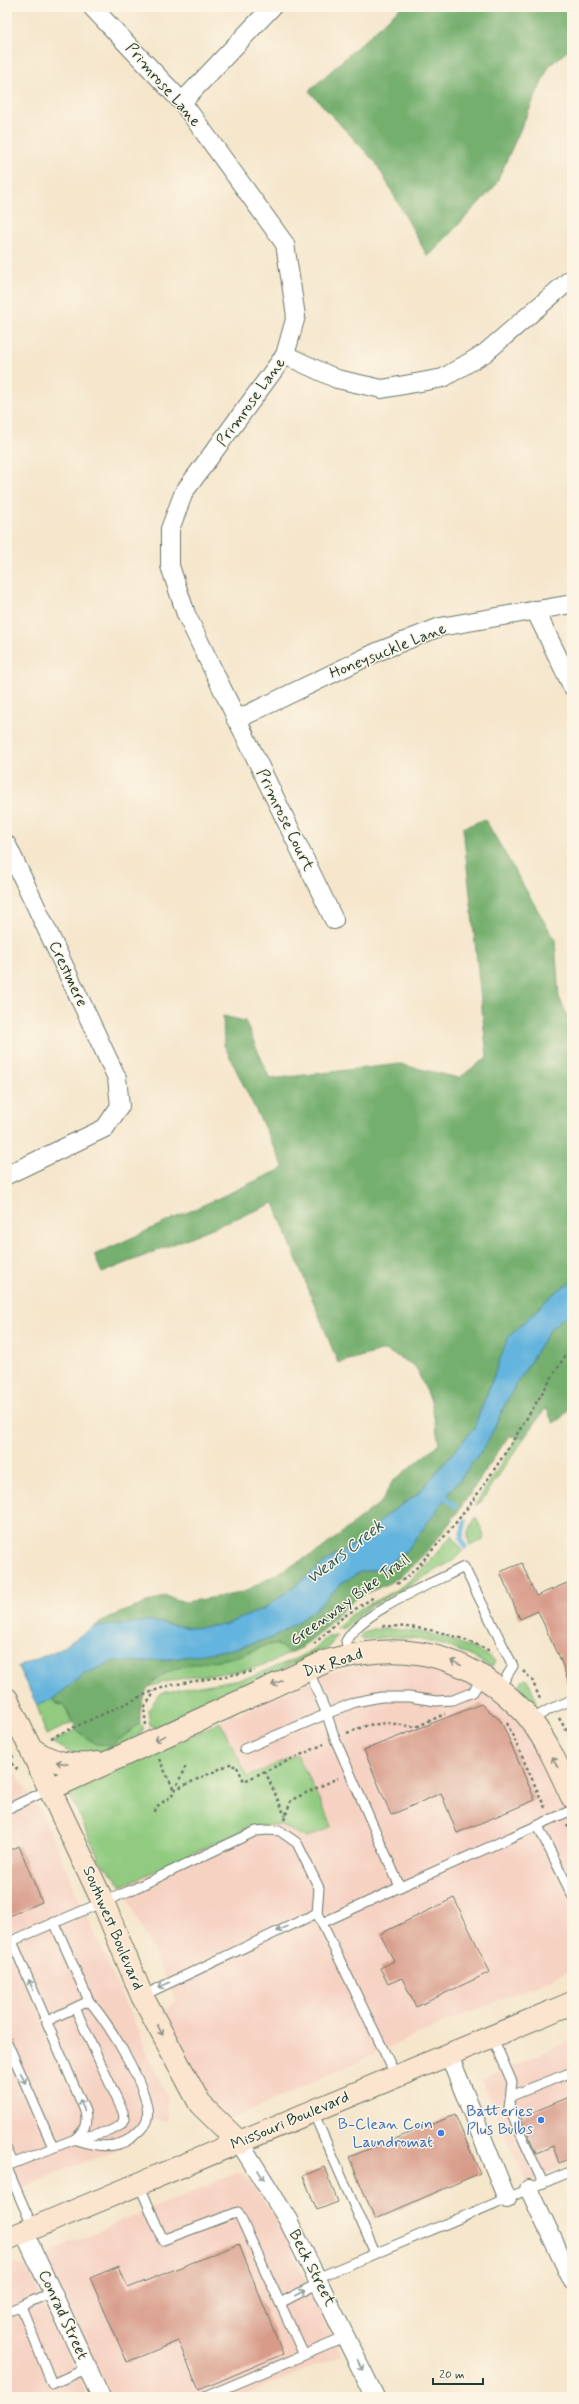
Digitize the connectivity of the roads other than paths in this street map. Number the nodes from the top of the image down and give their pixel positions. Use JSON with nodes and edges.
{"nodes":[{"id":1,"x":92,"y":7,"type":"edge"},
{"id":2,"x":272,"y":7,"type":"edge"},
{"id":3,"x":182,"y":102,"type":"junction"},
{"id":4,"x":572,"y":278,"type":"edge"},
{"id":5,"x":285,"y":355,"type":"junction"},
{"id":6,"x":572,"y":604,"type":"edge"},
{"id":7,"x":535,"y":610,"type":"junction"},
{"id":8,"x":572,"y":686,"type":"edge"},
{"id":9,"x":236,"y":720,"type":"junction"},
{"id":10,"x":7,"y":845,"type":"edge"},
{"id":11,"x":334,"y":920,"type":"dead end"},
{"id":12,"x":7,"y":1175,"type":"edge"},
{"id":13,"x":349,"y":1655,"type":"junction"},
{"id":14,"x":307,"y":1659,"type":"junction"},
{"id":15,"x":491,"y":1683,"type":"junction"},
{"id":16,"x":7,"y":1699,"type":"edge"},
{"id":17,"x":572,"y":1700,"type":"edge"},
{"id":18,"x":326,"y":1712,"type":"junction"},
{"id":19,"x":532,"y":1720,"type":"junction"},
{"id":20,"x":39,"y":1744,"type":"junction"},
{"id":21,"x":244,"y":1749,"type":"dead end"},
{"id":22,"x":114,"y":1760,"type":"junction"},
{"id":23,"x":50,"y":1788,"type":"junction"},
{"id":24,"x":572,"y":1797,"type":"edge"},
{"id":25,"x":7,"y":1809,"type":"edge"},
{"id":26,"x":572,"y":1810,"type":"edge"},
{"id":27,"x":538,"y":1826,"type":"junction"},
{"id":28,"x":400,"y":1887,"type":"junction"},
{"id":29,"x":572,"y":1895,"type":"edge"},
{"id":30,"x":103,"y":1902,"type":"junction"},
{"id":31,"x":317,"y":1913,"type":"junction"},
{"id":32,"x":54,"y":1922,"type":"junction"},
{"id":33,"x":322,"y":1923,"type":"junction"},
{"id":34,"x":10,"y":1942,"type":"edge"},
{"id":35,"x":142,"y":1996,"type":"junction"},
{"id":36,"x":89,"y":2001,"type":"junction"},
{"id":37,"x":572,"y":2003,"type":"edge"},
{"id":38,"x":75,"y":2008,"type":"junction"},
{"id":39,"x":47,"y":2021,"type":"junction"},
{"id":40,"x":492,"y":2036,"type":"junction"},
{"id":41,"x":7,"y":2042,"type":"edge"},
{"id":42,"x":449,"y":2054,"type":"junction"},
{"id":43,"x":572,"y":2072,"type":"edge"},
{"id":44,"x":396,"y":2076,"type":"junction"},
{"id":45,"x":511,"y":2096,"type":"junction"},
{"id":46,"x":313,"y":2112,"type":"junction"},
{"id":47,"x":75,"y":2139,"type":"junction"},
{"id":48,"x":240,"y":2142,"type":"junction"},
{"id":49,"x":54,"y":2147,"type":"junction"},
{"id":50,"x":7,"y":2150,"type":"edge"},
{"id":51,"x":9,"y":2166,"type":"edge"},
{"id":52,"x":572,"y":2171,"type":"edge"},
{"id":53,"x":139,"y":2184,"type":"junction"},
{"id":54,"x":536,"y":2186,"type":"junction"},
{"id":55,"x":507,"y":2199,"type":"junction"},
{"id":56,"x":21,"y":2233,"type":"edge"},
{"id":57,"x":375,"y":2253,"type":"junction"},
{"id":58,"x":318,"y":2280,"type":"junction"},
{"id":59,"x":572,"y":2280,"type":"edge"},
{"id":60,"x":52,"y":2292,"type":"junction"},
{"id":61,"x":280,"y":2303,"type":"junction"},
{"id":62,"x":21,"y":2306,"type":"junction"},
{"id":63,"x":7,"y":2312,"type":"edge"},
{"id":64,"x":346,"y":2337,"type":"junction"},
{"id":65,"x":304,"y":2355,"type":"junction"},
{"id":66,"x":88,"y":2368,"type":"junction"},
{"id":67,"x":101,"y":2397,"type":"edge"},
{"id":68,"x":205,"y":2397,"type":"edge"},
{"id":69,"x":376,"y":2397,"type":"edge"}],
"edges":[{"from":1,"to":3,"type":"street","name":"Primrose Lane"},
{"from":2,"to":3,"type":"street"},
{"from":3,"to":5,"type":"street","name":"Primrose Lane"},
{"from":4,"to":5,"type":"street"},
{"from":5,"to":9,"type":"street","name":"Primrose Lane"},
{"from":6,"to":7,"type":"street","name":"Honeysuckle Lane"},
{"from":7,"to":8,"type":"street"},
{"from":7,"to":9,"type":"street","name":"Honeysuckle Lane"},
{"from":9,"to":11,"type":"street","name":"Primrose Court"},
{"from":10,"to":12,"type":"street","name":"Crestmere"},
{"from":13,"to":14,"type":"main road","name":"Dix Road"},
{"from":15,"to":13,"type":"main road","name":"Dix Road","one_way":true},
{"from":13,"to":15,"type":"lane"},
{"from":14,"to":18,"type":"lane"},
{"from":14,"to":22,"type":"main road","name":"Dix Road","one_way":true},
{"from":15,"to":18,"type":"lane"},
{"from":15,"to":19,"type":"main road","name":"Dix Road"},
{"from":16,"to":20,"type":"main road","name":"Southwest Boulevard"},
{"from":17,"to":19,"type":"lane"},
{"from":18,"to":21,"type":"lane"},
{"from":18,"to":28,"type":"lane"},
{"from":24,"to":19,"type":"main road","name":"Dix Road","one_way":true},
{"from":22,"to":20,"type":"main road","one_way":true},
{"from":20,"to":23,"type":"main road","name":"Southwest Boulevard"},
{"from":22,"to":23,"type":"main road","name":"Dix Road"},
{"from":23,"to":25,"type":"lane"},
{"from":23,"to":30,"type":"main road","name":"Southwest Boulevard"},
{"from":26,"to":27,"type":"lane"},
{"from":27,"to":28,"type":"lane"},
{"from":27,"to":29,"type":"lane"},
{"from":28,"to":33,"type":"lane"},
{"from":30,"to":31,"type":"lane"},
{"from":30,"to":32,"type":"lane"},
{"from":30,"to":35,"type":"main road","name":"Southwest Boulevard"},
{"from":31,"to":33,"type":"lane"},
{"from":31,"to":35,"type":"lane","one_way":true},
{"from":32,"to":34,"type":"lane"},
{"from":32,"to":36,"type":"lane"},
{"from":33,"to":44,"type":"lane"},
{"from":39,"to":34,"type":"lane","one_way":true},
{"from":35,"to":48,"type":"main road","name":"Southwest Boulevard","one_way":true},
{"from":36,"to":38,"type":"lane"},
{"from":36,"to":47,"type":"lane"},
{"from":37,"to":40,"type":"main road","name":"Missouri Boulevard"},
{"from":38,"to":39,"type":"lane"},
{"from":38,"to":47,"type":"lane"},
{"from":47,"to":39,"type":"lane","one_way":true},
{"from":40,"to":42,"type":"main road","name":"Missouri Boulevard"},
{"from":40,"to":45,"type":"lane"},
{"from":41,"to":49,"type":"lane","one_way":true},
{"from":42,"to":44,"type":"main road","name":"Missouri Boulevard"},
{"from":42,"to":55,"type":"street"},
{"from":43,"to":45,"type":"lane"},
{"from":44,"to":46,"type":"main road","name":"Missouri Boulevard"},
{"from":45,"to":54,"type":"lane"},
{"from":46,"to":48,"type":"main road","name":"Missouri Boulevard"},
{"from":46,"to":57,"type":"lane"},
{"from":47,"to":49,"type":"lane"},
{"from":48,"to":53,"type":"main road","name":"Missouri Boulevard"},
{"from":48,"to":58,"type":"street","name":"Beck Street","one_way":true},
{"from":49,"to":51,"type":"lane"},
{"from":50,"to":51,"type":"lane"},
{"from":51,"to":56,"type":"lane"},
{"from":52,"to":54,"type":"lane"},
{"from":53,"to":56,"type":"main road","name":"Missouri Boulevard"},
{"from":53,"to":61,"type":"lane"},
{"from":54,"to":55,"type":"lane"},
{"from":54,"to":59,"type":"street"},
{"from":55,"to":57,"type":"lane"},
{"from":56,"to":60,"type":"street","name":"Conrad Street"},
{"from":57,"to":58,"type":"lane"},
{"from":61,"to":58,"type":"lane","one_way":true},
{"from":58,"to":64,"type":"street","name":"Beck Street"},
{"from":60,"to":62,"type":"lane"},
{"from":60,"to":66,"type":"street","name":"Conrad Street"},
{"from":61,"to":65,"type":"lane"},
{"from":62,"to":63,"type":"lane"},
{"from":62,"to":66,"type":"lane"},
{"from":64,"to":65,"type":"lane"},
{"from":64,"to":69,"type":"street","name":"Beck Street","one_way":true},
{"from":65,"to":68,"type":"lane"},
{"from":66,"to":67,"type":"street","name":"Conrad Street"}]}
